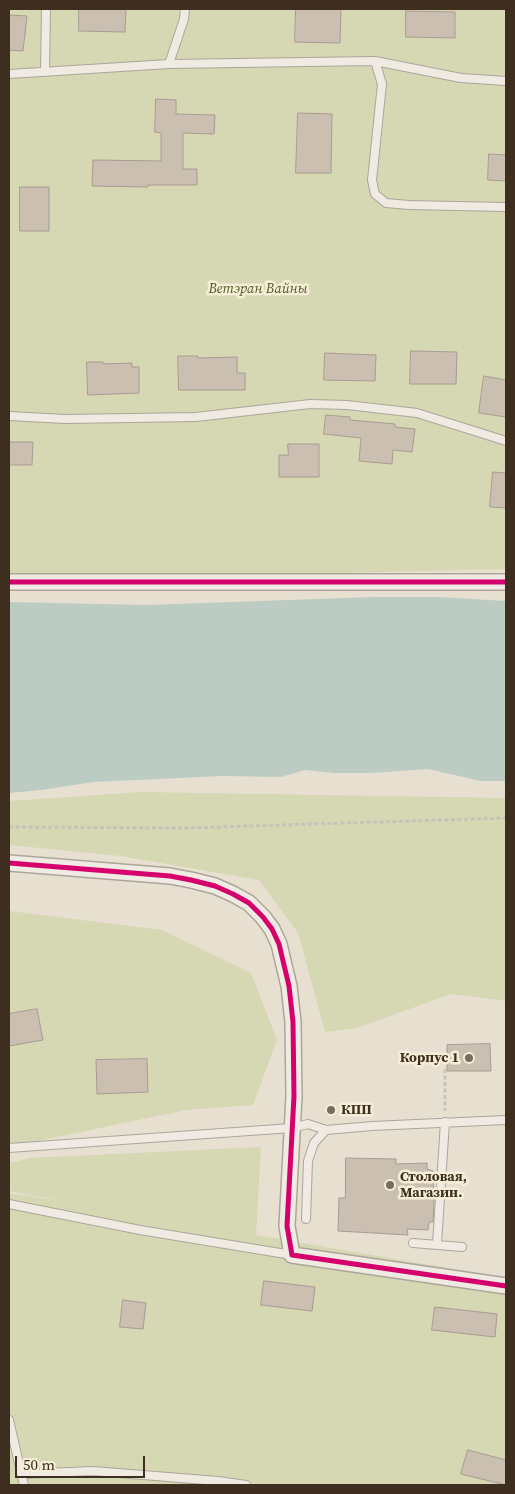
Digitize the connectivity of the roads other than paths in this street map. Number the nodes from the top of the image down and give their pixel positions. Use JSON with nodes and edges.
{"nodes":[{"id":1,"x":46,"y":9,"type":"edge"},
{"id":2,"x":185,"y":9,"type":"edge"},
{"id":3,"x":375,"y":61,"type":"junction"},
{"id":4,"x":169,"y":64,"type":"junction"},
{"id":5,"x":45,"y":72,"type":"junction"},
{"id":6,"x":9,"y":74,"type":"edge"},
{"id":7,"x":506,"y":81,"type":"edge"},
{"id":8,"x":506,"y":207,"type":"edge"},
{"id":9,"x":9,"y":416,"type":"edge"},
{"id":10,"x":506,"y":441,"type":"edge"},
{"id":11,"x":9,"y":582,"type":"edge"},
{"id":12,"x":506,"y":582,"type":"edge"},
{"id":13,"x":9,"y":863,"type":"edge"},
{"id":14,"x":506,"y":1120,"type":"edge"},
{"id":15,"x":445,"y":1122,"type":"junction"},
{"id":16,"x":292,"y":1128,"type":"junction"},
{"id":17,"x":326,"y":1130,"type":"junction"},
{"id":18,"x":9,"y":1148,"type":"edge"},
{"id":19,"x":9,"y":1204,"type":"edge"},
{"id":20,"x":306,"y":1219,"type":"dead end"},
{"id":21,"x":413,"y":1243,"type":"dead end"},
{"id":22,"x":437,"y":1244,"type":"junction"},
{"id":23,"x":462,"y":1247,"type":"dead end"},
{"id":24,"x":292,"y":1255,"type":"junction"},
{"id":25,"x":506,"y":1286,"type":"edge"},
{"id":26,"x":9,"y":1420,"type":"edge"},
{"id":27,"x":21,"y":1474,"type":"junction"},
{"id":28,"x":24,"y":1485,"type":"edge"},
{"id":29,"x":246,"y":1485,"type":"edge"}],
"edges":[{"from":1,"to":5,"type":"lane"},
{"from":2,"to":4,"type":"lane"},
{"from":3,"to":4,"type":"lane"},
{"from":3,"to":7,"type":"lane"},
{"from":3,"to":8,"type":"lane"},
{"from":4,"to":5,"type":"lane"},
{"from":5,"to":6,"type":"lane"},
{"from":9,"to":10,"type":"lane"},
{"from":11,"to":12,"type":"street"},
{"from":13,"to":16,"type":"street"},
{"from":14,"to":15,"type":"lane"},
{"from":15,"to":17,"type":"lane"},
{"from":15,"to":22,"type":"lane"},
{"from":16,"to":17,"type":"lane"},
{"from":16,"to":18,"type":"lane"},
{"from":16,"to":24,"type":"street"},
{"from":17,"to":20,"type":"lane"},
{"from":19,"to":24,"type":"lane"},
{"from":21,"to":22,"type":"lane"},
{"from":22,"to":23,"type":"lane"},
{"from":24,"to":25,"type":"street"},
{"from":26,"to":27,"type":"lane"},
{"from":27,"to":28,"type":"lane"},
{"from":27,"to":29,"type":"lane"}]}
